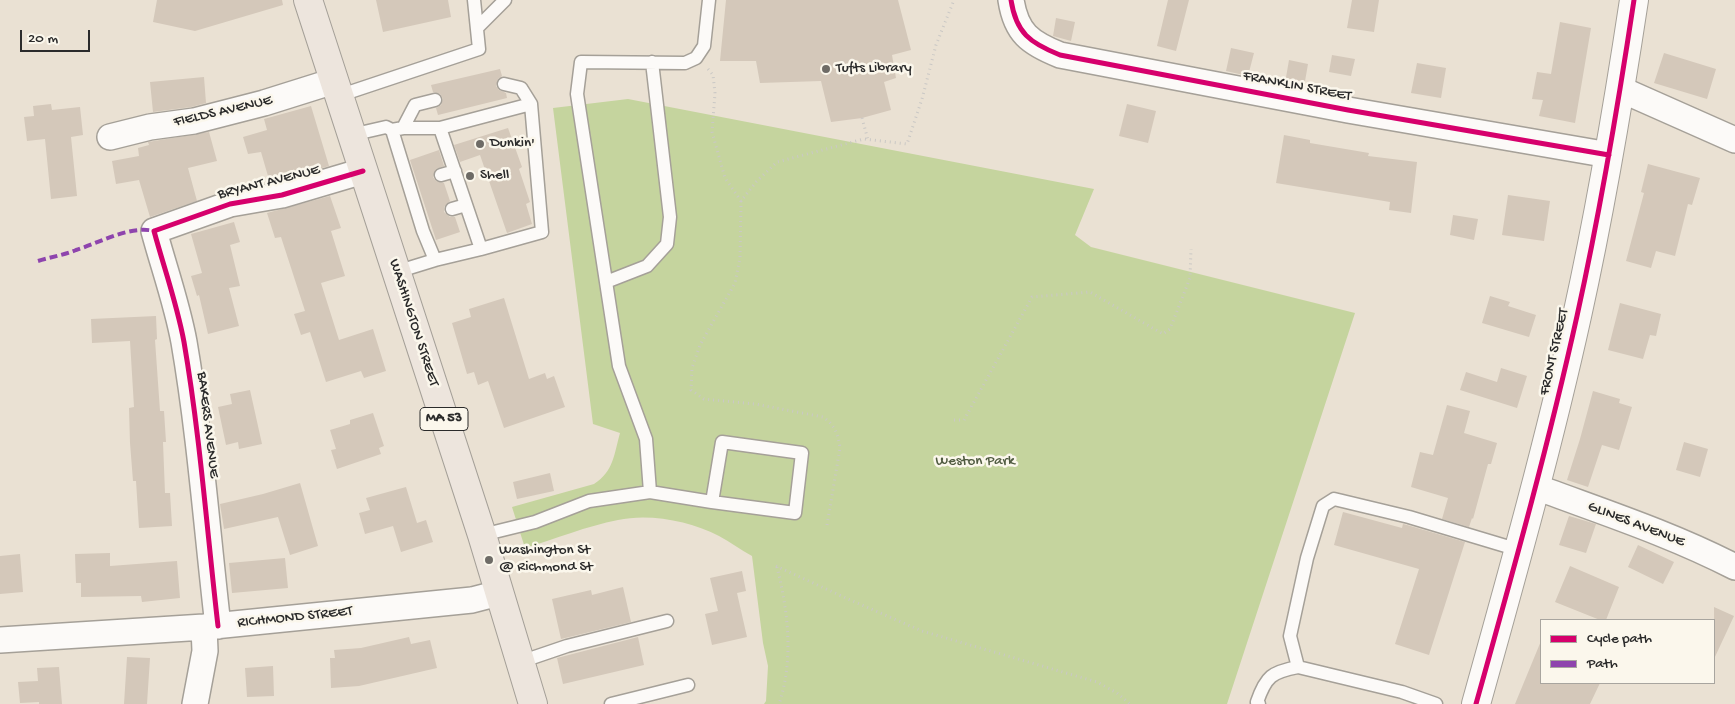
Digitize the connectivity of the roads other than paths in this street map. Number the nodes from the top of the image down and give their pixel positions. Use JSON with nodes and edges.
{"nodes":[{"id":1,"x":308,"y":0,"type":"edge"},
{"id":2,"x":474,"y":0,"type":"edge"},
{"id":3,"x":505,"y":0,"type":"edge"},
{"id":4,"x":709,"y":0,"type":"edge"},
{"id":5,"x":1010,"y":0,"type":"edge"},
{"id":6,"x":1627,"y":1,"type":"edge"},
{"id":7,"x":477,"y":28,"type":"junction"},
{"id":8,"x":652,"y":62,"type":"junction"},
{"id":9,"x":504,"y":84,"type":"dead end"},
{"id":10,"x":336,"y":88,"type":"junction"},
{"id":11,"x":1620,"y":89,"type":"junction"},
{"id":12,"x":434,"y":100,"type":"dead end"},
{"id":13,"x":531,"y":104,"type":"junction"},
{"id":14,"x":440,"y":128,"type":"junction"},
{"id":15,"x":398,"y":129,"type":"junction"},
{"id":16,"x":351,"y":135,"type":"junction"},
{"id":17,"x":110,"y":137,"type":"dead end"},
{"id":18,"x":1735,"y":140,"type":"edge"},
{"id":19,"x":1609,"y":155,"type":"junction"},
{"id":20,"x":363,"y":171,"type":"junction"},
{"id":21,"x":455,"y":171,"type":"junction"},
{"id":22,"x":441,"y":175,"type":"dead end"},
{"id":23,"x":466,"y":206,"type":"junction"},
{"id":24,"x":452,"y":209,"type":"dead end"},
{"id":25,"x":154,"y":231,"type":"joint"},
{"id":26,"x":482,"y":249,"type":"junction"},
{"id":27,"x":435,"y":260,"type":"junction"},
{"id":28,"x":396,"y":272,"type":"junction"},
{"id":29,"x":606,"y":282,"type":"junction"},
{"id":30,"x":1536,"y":487,"type":"junction"},
{"id":31,"x":650,"y":492,"type":"junction"},
{"id":32,"x":712,"y":502,"type":"junction"},
{"id":33,"x":482,"y":535,"type":"junction"},
{"id":34,"x":1519,"y":550,"type":"junction"},
{"id":35,"x":1735,"y":567,"type":"edge"},
{"id":36,"x":499,"y":593,"type":"junction"},
{"id":37,"x":667,"y":620,"type":"dead end"},
{"id":38,"x":211,"y":626,"type":"junction"},
{"id":39,"x":0,"y":640,"type":"edge"},
{"id":40,"x":520,"y":662,"type":"junction"},
{"id":41,"x":1298,"y":667,"type":"junction"},
{"id":42,"x":688,"y":685,"type":"dead end"},
{"id":43,"x":195,"y":704,"type":"edge"},
{"id":44,"x":533,"y":704,"type":"edge"},
{"id":45,"x":611,"y":704,"type":"edge"},
{"id":46,"x":1259,"y":704,"type":"edge"},
{"id":47,"x":1436,"y":704,"type":"edge"},
{"id":48,"x":1476,"y":704,"type":"edge"}],
"edges":[{"from":1,"to":10,"type":"main road","name":"WASHINGTON STREET","number":"MA 53"},
{"from":2,"to":7,"type":"lane"},
{"from":3,"to":7,"type":"lane"},
{"from":4,"to":8,"type":"lane"},
{"from":5,"to":19,"type":"street","name":"FRANKLIN STREET"},
{"from":6,"to":11,"type":"street","name":"FRONT STREET"},
{"from":7,"to":10,"type":"lane"},
{"from":8,"to":29,"type":"lane"},
{"from":8,"to":29,"type":"lane"},
{"from":9,"to":13,"type":"lane"},
{"from":10,"to":16,"type":"main road","name":"WASHINGTON STREET","number":"MA 53"},
{"from":10,"to":17,"type":"street","name":"FIELDS AVENUE"},
{"from":11,"to":18,"type":"street"},
{"from":11,"to":19,"type":"street","name":"FRONT STREET"},
{"from":12,"to":15,"type":"lane"},
{"from":13,"to":14,"type":"lane"},
{"from":13,"to":26,"type":"lane"},
{"from":14,"to":15,"type":"lane"},
{"from":14,"to":21,"type":"lane"},
{"from":15,"to":16,"type":"lane"},
{"from":15,"to":27,"type":"lane"},
{"from":16,"to":20,"type":"main road","name":"WASHINGTON STREET","number":"MA 53"},
{"from":19,"to":30,"type":"street","name":"FRONT STREET"},
{"from":20,"to":25,"type":"street","name":"BRYANT AVENUE"},
{"from":20,"to":28,"type":"main road","name":"WASHINGTON STREET","number":"MA 53"},
{"from":21,"to":22,"type":"lane"},
{"from":21,"to":23,"type":"lane"},
{"from":23,"to":24,"type":"lane"},
{"from":23,"to":26,"type":"lane"},
{"from":25,"to":38,"type":"street","name":"BAKERS AVENUE"},
{"from":26,"to":27,"type":"lane"},
{"from":27,"to":28,"type":"lane"},
{"from":28,"to":33,"type":"main road","name":"WASHINGTON STREET","number":"MA 53"},
{"from":29,"to":31,"type":"lane"},
{"from":30,"to":34,"type":"street","name":"FRONT STREET"},
{"from":30,"to":35,"type":"street","name":"GLINES AVENUE"},
{"from":31,"to":32,"type":"lane"},
{"from":31,"to":33,"type":"lane"},
{"from":32,"to":32,"type":"lane"},
{"from":33,"to":36,"type":"main road","name":"WASHINGTON STREET","number":"MA 53"},
{"from":34,"to":41,"type":"lane"},
{"from":34,"to":48,"type":"street","name":"FRONT STREET"},
{"from":36,"to":38,"type":"street","name":"RICHMOND STREET"},
{"from":36,"to":40,"type":"main road","name":"WASHINGTON STREET","number":"MA 53"},
{"from":37,"to":40,"type":"lane"},
{"from":38,"to":39,"type":"street","name":"RICHMOND STREET"},
{"from":38,"to":43,"type":"street","name":"BAKERS AVENUE"},
{"from":40,"to":44,"type":"main road","name":"WASHINGTON STREET","number":"MA 53"},
{"from":41,"to":46,"type":"lane"},
{"from":41,"to":47,"type":"lane"},
{"from":42,"to":45,"type":"lane"}]}
